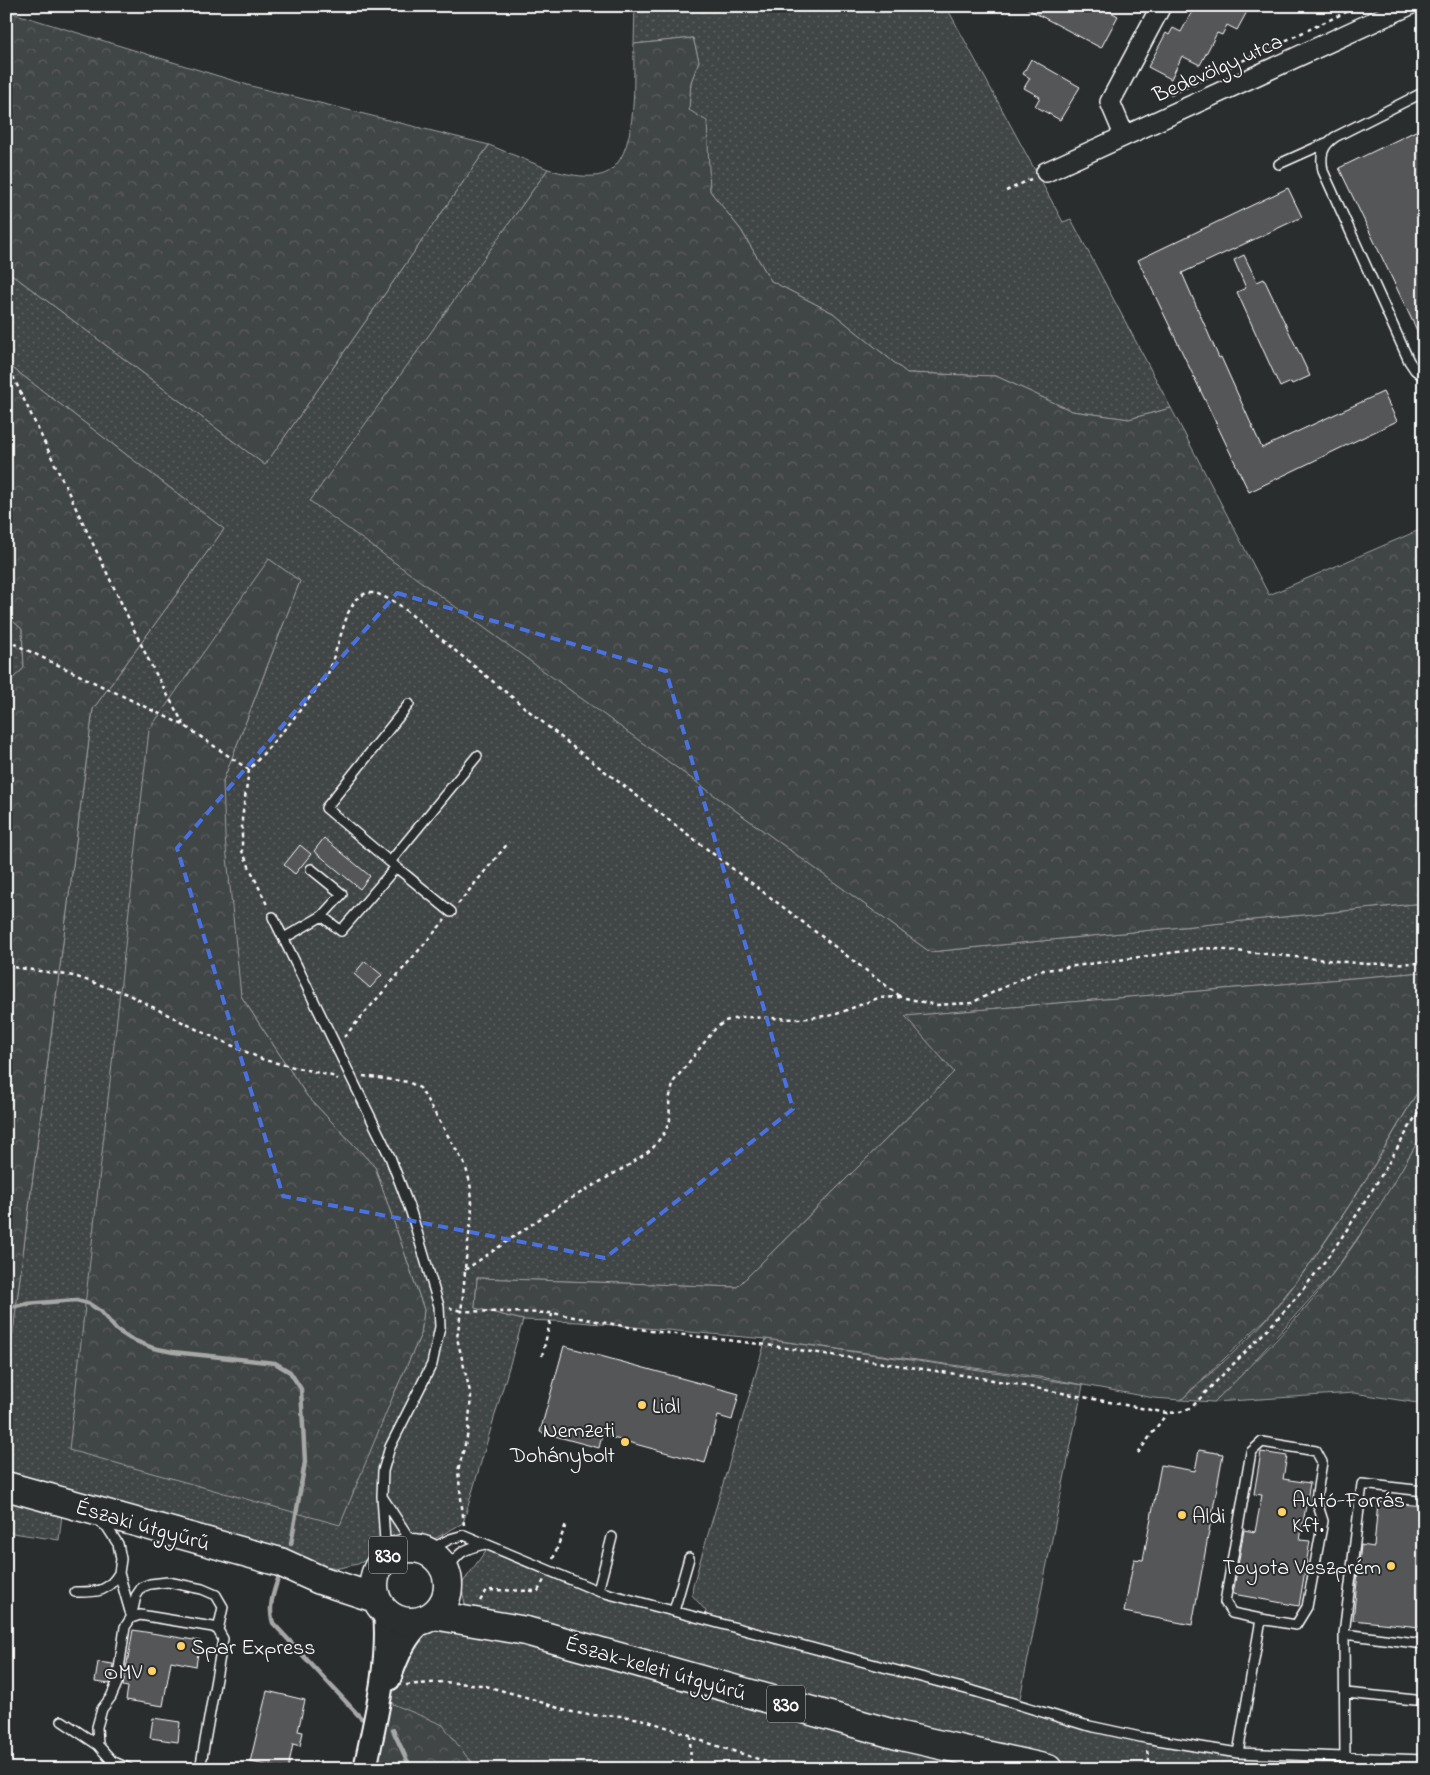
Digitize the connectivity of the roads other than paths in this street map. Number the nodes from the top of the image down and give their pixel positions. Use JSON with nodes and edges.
{"nodes":[{"id":1,"x":1408,"y":6,"type":"edge"},
{"id":2,"x":1156,"y":8,"type":"edge"},
{"id":3,"x":1424,"y":92,"type":"edge"},
{"id":4,"x":1124,"y":135,"type":"junction"},
{"id":5,"x":1326,"y":143,"type":"junction"},
{"id":6,"x":1279,"y":164,"type":"dead end"},
{"id":7,"x":1046,"y":172,"type":"road end"},
{"id":8,"x":1424,"y":378,"type":"edge"},
{"id":9,"x":409,"y":704,"type":"dead end"},
{"id":10,"x":478,"y":756,"type":"dead end"},
{"id":11,"x":393,"y":865,"type":"junction"},
{"id":12,"x":311,"y":868,"type":"dead end"},
{"id":13,"x":451,"y":912,"type":"road end"},
{"id":14,"x":322,"y":916,"type":"junction"},
{"id":15,"x":273,"y":917,"type":"road end"},
{"id":16,"x":284,"y":938,"type":"junction"},
{"id":17,"x":6,"y":1486,"type":"edge"},
{"id":18,"x":1424,"y":1491,"type":"edge"},
{"id":19,"x":382,"y":1496,"type":"junction"},
{"id":20,"x":79,"y":1506,"type":"junction"},
{"id":21,"x":612,"y":1536,"type":"dead end"},
{"id":22,"x":484,"y":1544,"type":"junction"},
{"id":23,"x":421,"y":1549,"type":"junction"},
{"id":24,"x":384,"y":1558,"type":"junction"},
{"id":25,"x":689,"y":1558,"type":"dead end"},
{"id":26,"x":280,"y":1562,"type":"junction"},
{"id":27,"x":119,"y":1573,"type":"junction"},
{"id":28,"x":447,"y":1577,"type":"junction"},
{"id":29,"x":598,"y":1591,"type":"junction"},
{"id":30,"x":75,"y":1592,"type":"dead end"},
{"id":31,"x":380,"y":1606,"type":"junction"},
{"id":32,"x":674,"y":1611,"type":"junction"},
{"id":33,"x":429,"y":1617,"type":"junction"},
{"id":34,"x":131,"y":1618,"type":"junction"},
{"id":35,"x":1262,"y":1620,"type":"junction"},
{"id":36,"x":218,"y":1630,"type":"junction"},
{"id":37,"x":526,"y":1631,"type":"junction"},
{"id":38,"x":1344,"y":1634,"type":"junction"},
{"id":39,"x":1424,"y":1644,"type":"edge"},
{"id":40,"x":383,"y":1691,"type":"junction"},
{"id":41,"x":1346,"y":1693,"type":"junction"},
{"id":42,"x":1416,"y":1700,"type":"dead end"},
{"id":43,"x":62,"y":1721,"type":"dead end"},
{"id":44,"x":98,"y":1745,"type":"junction"},
{"id":45,"x":1238,"y":1753,"type":"junction"},
{"id":46,"x":1345,"y":1759,"type":"junction"},
{"id":47,"x":1424,"y":1760,"type":"edge"},
{"id":48,"x":130,"y":1769,"type":"edge"},
{"id":49,"x":200,"y":1769,"type":"edge"},
{"id":50,"x":365,"y":1769,"type":"edge"},
{"id":51,"x":1048,"y":1769,"type":"edge"}],
"edges":[{"from":1,"to":4,"type":"street","name":"Bedevölgy utca"},
{"from":2,"to":4,"type":"street"},
{"from":3,"to":5,"type":"lane"},
{"from":4,"to":7,"type":"street","name":"Bedevölgy utca"},
{"from":5,"to":6,"type":"lane"},
{"from":5,"to":8,"type":"lane"},
{"from":9,"to":11,"type":"lane"},
{"from":10,"to":11,"type":"lane"},
{"from":11,"to":13,"type":"lane"},
{"from":11,"to":14,"type":"lane"},
{"from":12,"to":14,"type":"lane"},
{"from":14,"to":16,"type":"lane"},
{"from":15,"to":16,"type":"lane"},
{"from":16,"to":19,"type":"lane"},
{"from":17,"to":20,"type":"main road","name":"Északi útgyűrű","number":"830"},
{"from":18,"to":38,"type":"lane"},
{"from":19,"to":23,"type":"lane"},
{"from":19,"to":24,"type":"lane"},
{"from":20,"to":26,"type":"main road","name":"Északi útgyűrű","number":"830"},
{"from":20,"to":27,"type":"lane"},
{"from":21,"to":29,"type":"lane"},
{"from":22,"to":23,"type":"lane"},
{"from":22,"to":28,"type":"lane"},
{"from":22,"to":29,"type":"lane"},
{"from":23,"to":24,"type":"main road","number":"830"},
{"from":23,"to":28,"type":"main road","number":"830"},
{"from":24,"to":26,"type":"main road","name":"Északi útgyűrű","number":"830"},
{"from":24,"to":31,"type":"main road","number":"830"},
{"from":25,"to":32,"type":"lane"},
{"from":26,"to":31,"type":"main road","name":"Északi útgyűrű","number":"830"},
{"from":27,"to":30,"type":"lane"},
{"from":27,"to":34,"type":"lane"},
{"from":28,"to":33,"type":"main road"},
{"from":28,"to":37,"type":"main road","name":"Észak-keleti útgyűrű","number":"830"},
{"from":29,"to":32,"type":"lane"},
{"from":31,"to":33,"type":"main road","number":"830"},
{"from":31,"to":40,"type":"street"},
{"from":32,"to":45,"type":"lane"},
{"from":33,"to":37,"type":"main road","name":"Észak-keleti útgyűrű","number":"830"},
{"from":33,"to":40,"type":"street"},
{"from":34,"to":36,"type":"lane"},
{"from":34,"to":36,"type":"lane"},
{"from":34,"to":44,"type":"lane"},
{"from":35,"to":35,"type":"lane"},
{"from":35,"to":45,"type":"lane"},
{"from":36,"to":49,"type":"lane"},
{"from":37,"to":51,"type":"main road","name":"Észak-keleti útgyűrű","number":"830"},
{"from":38,"to":39,"type":"lane"},
{"from":38,"to":41,"type":"lane"},
{"from":40,"to":50,"type":"street"},
{"from":41,"to":42,"type":"lane"},
{"from":41,"to":46,"type":"lane"},
{"from":43,"to":44,"type":"lane"},
{"from":44,"to":48,"type":"lane"},
{"from":45,"to":46,"type":"lane"},
{"from":46,"to":47,"type":"lane"}]}
